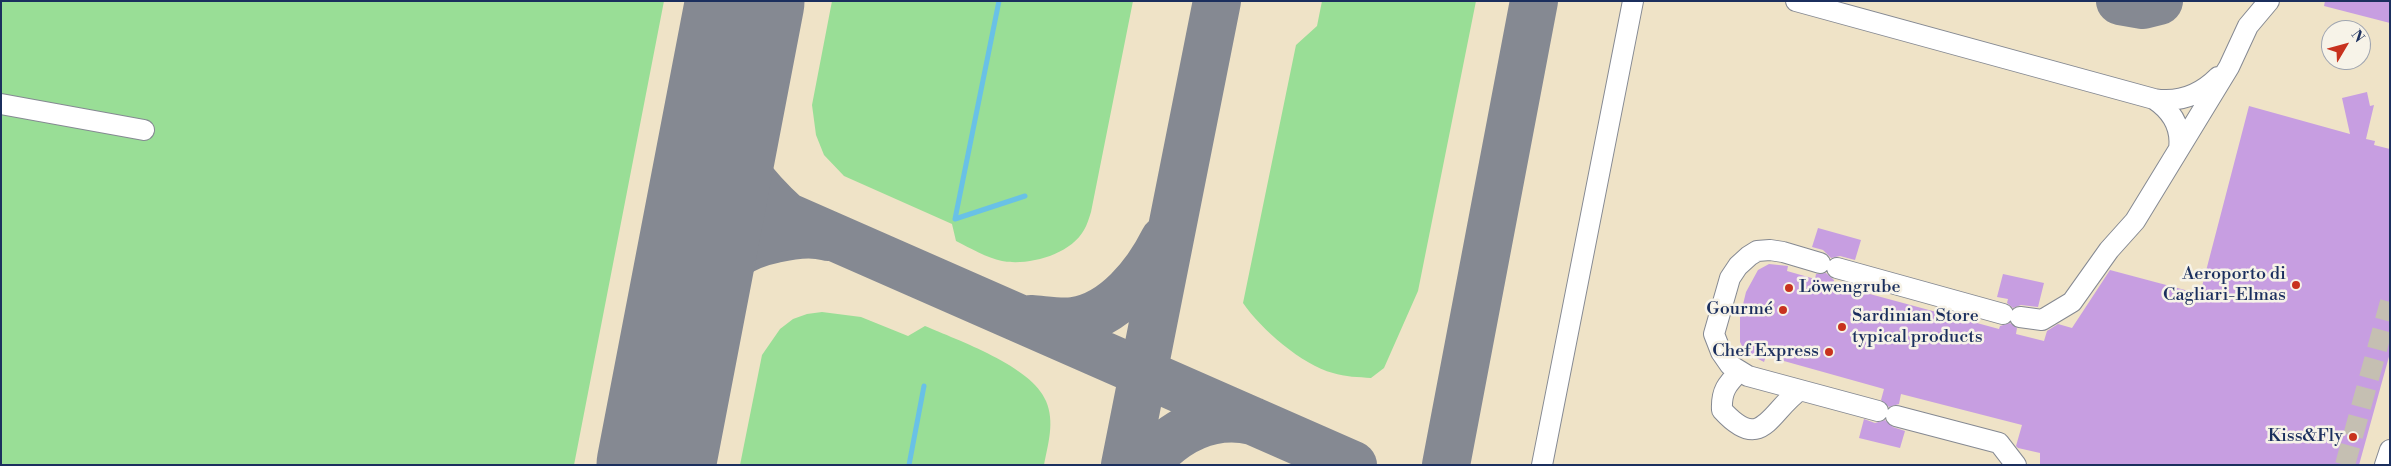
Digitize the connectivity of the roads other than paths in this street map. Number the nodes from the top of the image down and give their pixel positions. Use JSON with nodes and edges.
{"nodes":[{"id":1,"x":1633,"y":1,"type":"edge"},
{"id":2,"x":1796,"y":1,"type":"edge"},
{"id":3,"x":2269,"y":1,"type":"edge"},
{"id":4,"x":2229,"y":67,"type":"junction"},
{"id":5,"x":2154,"y":99,"type":"junction"},
{"id":6,"x":1,"y":104,"type":"edge"},
{"id":7,"x":144,"y":130,"type":"dead end"},
{"id":8,"x":2179,"y":150,"type":"junction"},
{"id":9,"x":1740,"y":371,"type":"junction"},
{"id":10,"x":1800,"y":390,"type":"junction"},
{"id":11,"x":2390,"y":450,"type":"edge"},
{"id":12,"x":1542,"y":465,"type":"edge"},
{"id":13,"x":2016,"y":465,"type":"edge"},
{"id":14,"x":2385,"y":465,"type":"edge"}],
"edges":[{"from":1,"to":12,"type":"lane"},
{"from":2,"to":5,"type":"lane"},
{"from":3,"to":4,"type":"lane"},
{"from":4,"to":5,"type":"lane"},
{"from":4,"to":8,"type":"lane"},
{"from":5,"to":8,"type":"lane"},
{"from":6,"to":7,"type":"lane"},
{"from":8,"to":9,"type":"lane"},
{"from":9,"to":10,"type":"lane"},
{"from":9,"to":10,"type":"lane"},
{"from":10,"to":13,"type":"lane"},
{"from":11,"to":14,"type":"lane"}]}
